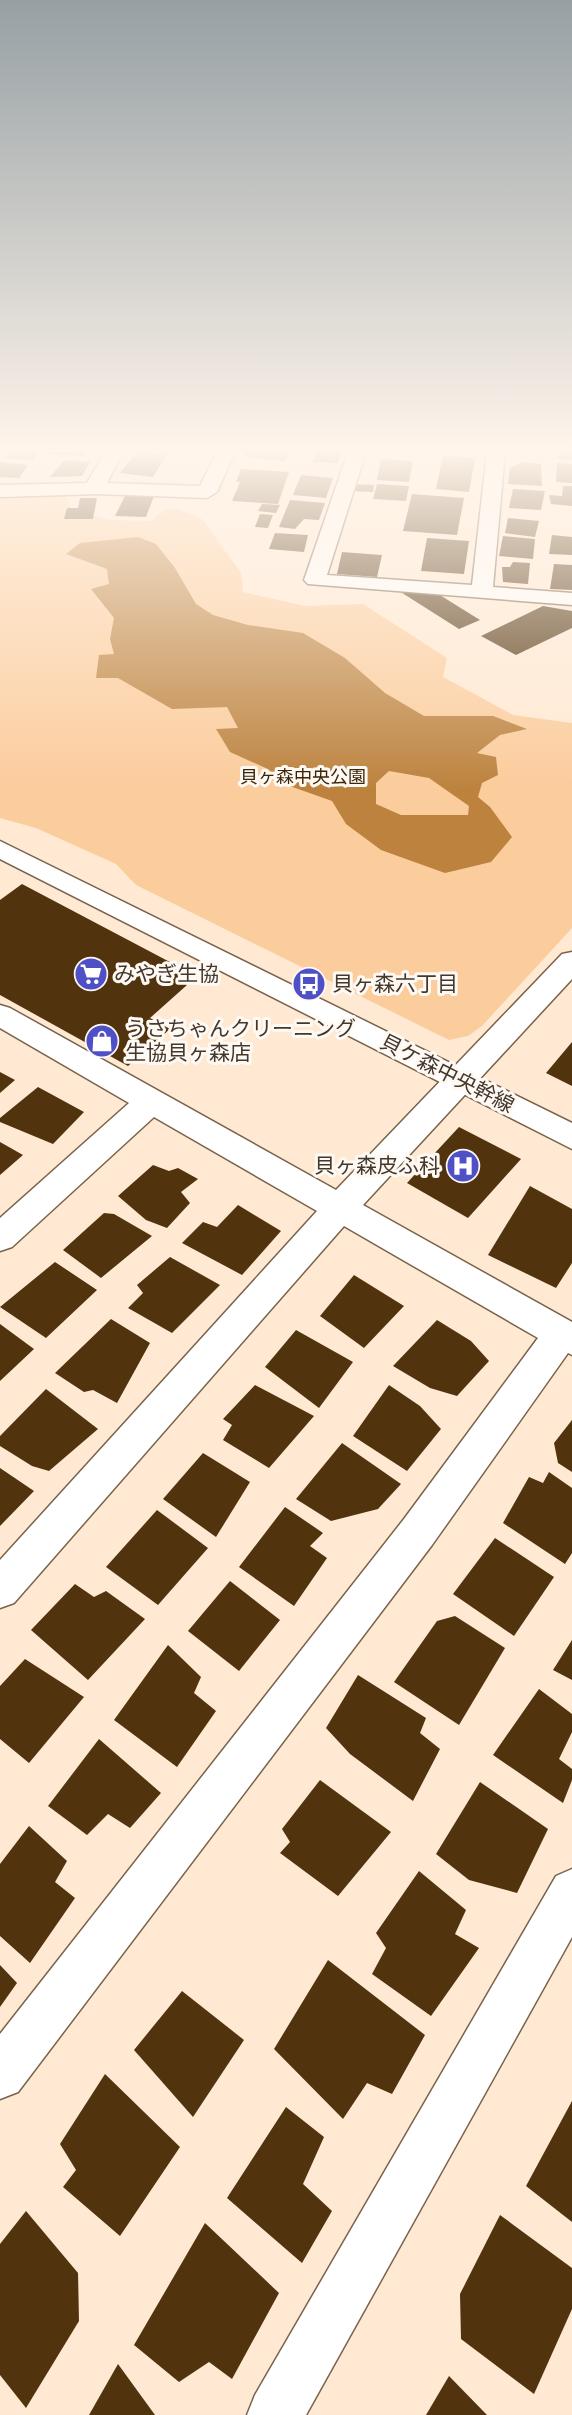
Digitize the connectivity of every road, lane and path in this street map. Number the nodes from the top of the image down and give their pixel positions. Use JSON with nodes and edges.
{"nodes":[{"id":1,"x":320,"y":565,"type":"edge"},
{"id":2,"x":485,"y":565,"type":"edge"},
{"id":3,"x":482,"y":591,"type":"junction"},
{"id":4,"x":572,"y":599,"type":"edge"},
{"id":5,"x":0,"y":849,"type":"edge"},
{"id":6,"x":572,"y":960,"type":"edge"},
{"id":7,"x":0,"y":1015,"type":"edge"},
{"id":8,"x":460,"y":1080,"type":"junction"},
{"id":9,"x":151,"y":1101,"type":"junction"},
{"id":10,"x":572,"y":1137,"type":"edge"},
{"id":11,"x":340,"y":1208,"type":"junction"},
{"id":12,"x":0,"y":1238,"type":"edge"},
{"id":13,"x":567,"y":1337,"type":"edge"},
{"id":14,"x":0,"y":1589,"type":"edge"},
{"id":15,"x":572,"y":1892,"type":"edge"},
{"id":16,"x":0,"y":2074,"type":"edge"},
{"id":17,"x":275,"y":2415,"type":"edge"}],
"edges":[{"from":1,"to":3,"type":"street"},
{"from":2,"to":3,"type":"street"},
{"from":3,"to":4,"type":"street"},
{"from":5,"to":8,"type":"street","name":"貝ケ森中央幹線"},
{"from":6,"to":8,"type":"street"},
{"from":7,"to":9,"type":"street"},
{"from":8,"to":10,"type":"street","name":"貝ケ森中央幹線"},
{"from":8,"to":11,"type":"street"},
{"from":9,"to":11,"type":"street"},
{"from":9,"to":12,"type":"street"},
{"from":11,"to":13,"type":"street"},
{"from":11,"to":14,"type":"street"},
{"from":13,"to":16,"type":"street"},
{"from":15,"to":17,"type":"street"}]}
